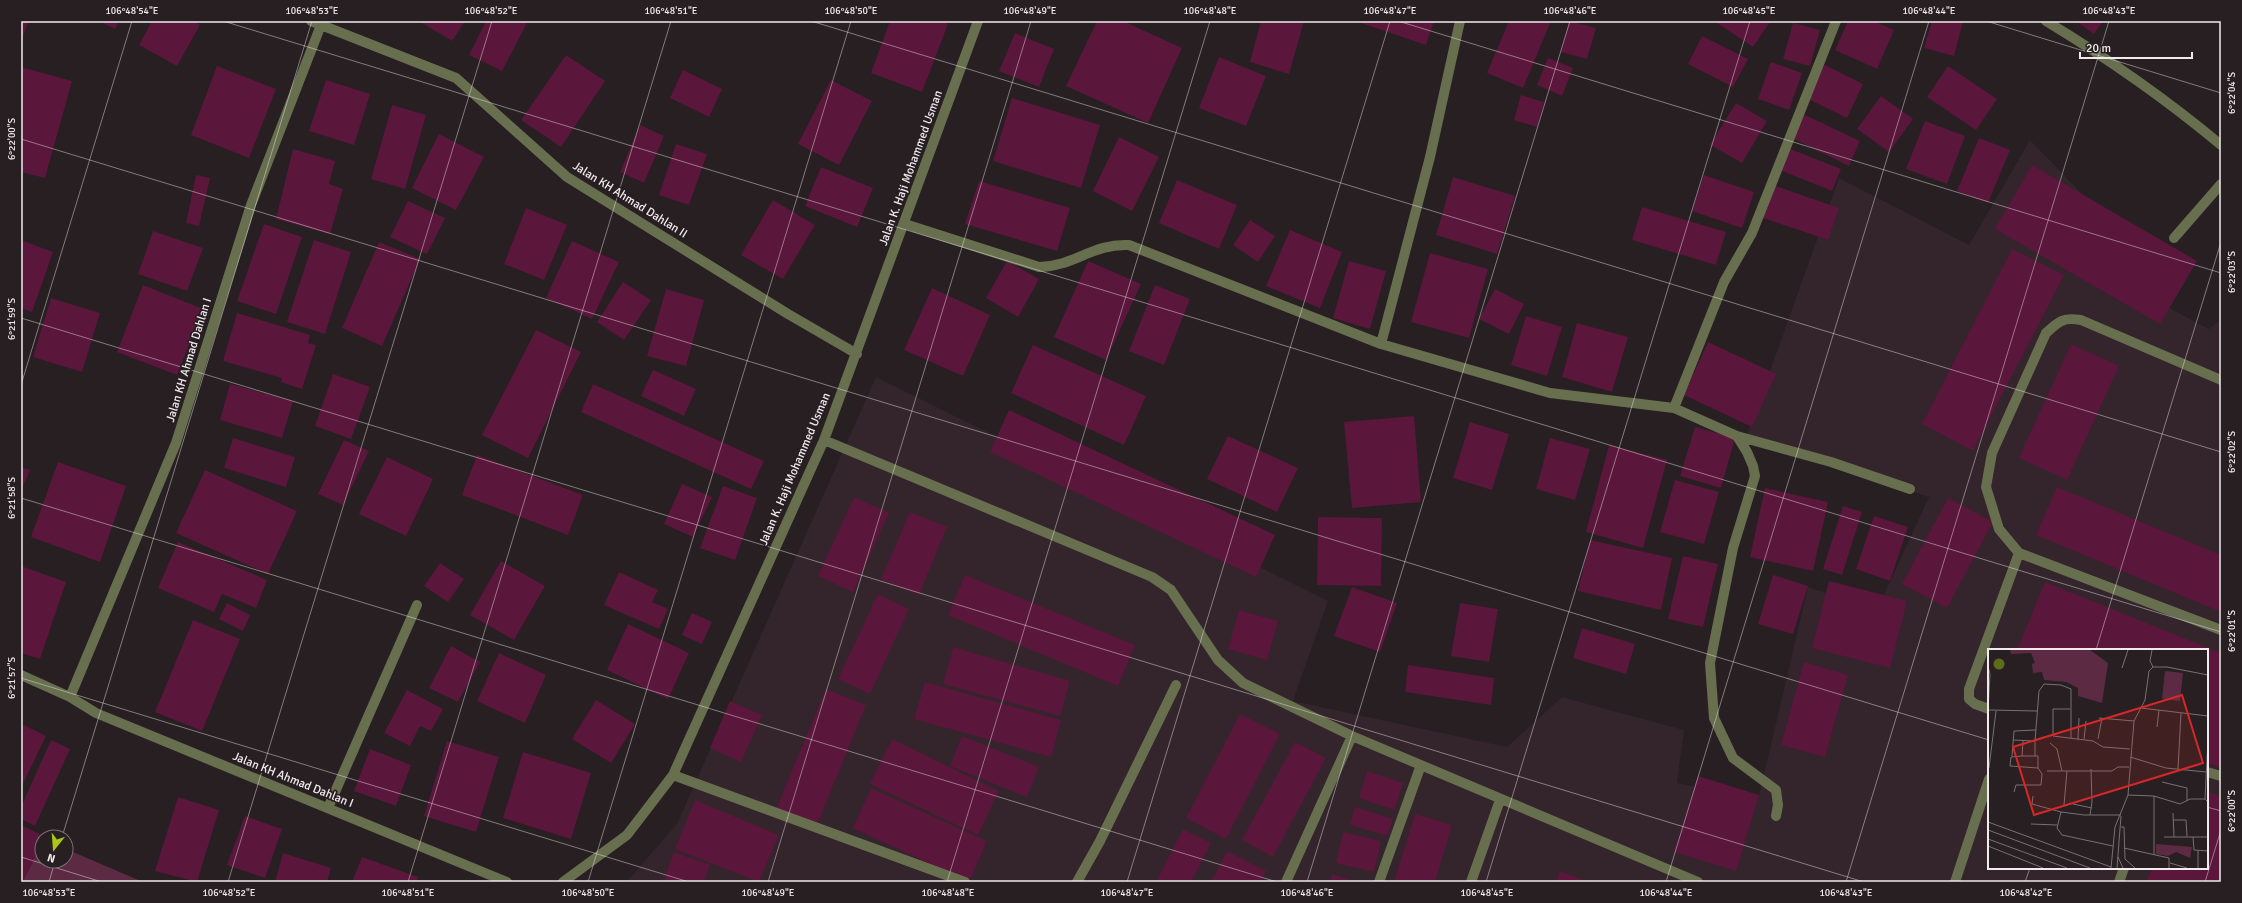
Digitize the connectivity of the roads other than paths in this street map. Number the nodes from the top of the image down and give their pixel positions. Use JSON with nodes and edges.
{"nodes":[{"id":1,"x":978,"y":21,"type":"edge"},
{"id":2,"x":1460,"y":21,"type":"edge"},
{"id":3,"x":1836,"y":21,"type":"edge"},
{"id":4,"x":2046,"y":21,"type":"edge"},
{"id":5,"x":316,"y":23,"type":"edge"},
{"id":6,"x":2221,"y":145,"type":"edge"},
{"id":7,"x":2221,"y":184,"type":"edge"},
{"id":8,"x":905,"y":224,"type":"junction"},
{"id":9,"x":2174,"y":238,"type":"dead end"},
{"id":10,"x":1381,"y":344,"type":"junction"},
{"id":11,"x":857,"y":354,"type":"junction"},
{"id":12,"x":2221,"y":380,"type":"edge"},
{"id":13,"x":1674,"y":408,"type":"junction"},
{"id":14,"x":1737,"y":436,"type":"junction"},
{"id":15,"x":824,"y":440,"type":"junction"},
{"id":16,"x":1910,"y":489,"type":"dead end"},
{"id":17,"x":2019,"y":554,"type":"junction"},
{"id":18,"x":418,"y":605,"type":"dead end"},
{"id":19,"x":2221,"y":630,"type":"edge"},
{"id":20,"x":21,"y":675,"type":"edge"},
{"id":21,"x":1176,"y":685,"type":"dead end"},
{"id":22,"x":70,"y":698,"type":"junction"},
{"id":23,"x":1988,"y":709,"type":"edge"},
{"id":24,"x":1352,"y":736,"type":"junction"},
{"id":25,"x":1421,"y":765,"type":"junction"},
{"id":26,"x":2208,"y":772,"type":"edge"},
{"id":27,"x":673,"y":775,"type":"junction"},
{"id":28,"x":2221,"y":776,"type":"edge"},
{"id":29,"x":1988,"y":782,"type":"edge"},
{"id":30,"x":1500,"y":800,"type":"junction"},
{"id":31,"x":328,"y":808,"type":"junction"},
{"id":32,"x":1776,"y":816,"type":"dead end"},
{"id":33,"x":2124,"y":869,"type":"edge"},
{"id":34,"x":507,"y":882,"type":"edge"},
{"id":35,"x":563,"y":882,"type":"edge"},
{"id":36,"x":965,"y":882,"type":"edge"},
{"id":37,"x":1077,"y":882,"type":"edge"},
{"id":38,"x":1286,"y":882,"type":"edge"},
{"id":39,"x":1379,"y":882,"type":"edge"},
{"id":40,"x":1472,"y":882,"type":"edge"},
{"id":41,"x":1698,"y":882,"type":"edge"},
{"id":42,"x":1955,"y":882,"type":"edge"},
{"id":43,"x":2119,"y":882,"type":"edge"}],
"edges":[{"from":1,"to":8,"type":"street","name":"Jalan K. Haji Mohammed Usman"},
{"from":2,"to":10,"type":"street"},
{"from":3,"to":13,"type":"street"},
{"from":4,"to":6,"type":"street"},
{"from":5,"to":11,"type":"street","name":"Jalan KH Ahmad Dahlan II"},
{"from":5,"to":22,"type":"street","name":"Jalan KH Ahmad Dahlan I"},
{"from":7,"to":9,"type":"street"},
{"from":8,"to":10,"type":"street"},
{"from":8,"to":11,"type":"street","name":"Jalan K. Haji Mohammed Usman"},
{"from":10,"to":13,"type":"street"},
{"from":11,"to":15,"type":"street","name":"Jalan K. Haji Mohammed Usman"},
{"from":12,"to":17,"type":"street"},
{"from":13,"to":14,"type":"street"},
{"from":14,"to":16,"type":"street"},
{"from":14,"to":32,"type":"street"},
{"from":15,"to":24,"type":"street"},
{"from":15,"to":27,"type":"street","name":"Jalan K. Haji Mohammed Usman"},
{"from":17,"to":19,"type":"street"},
{"from":17,"to":23,"type":"street"},
{"from":18,"to":31,"type":"street"},
{"from":20,"to":22,"type":"street","name":"Jalan KH Ahmad Dahlan I"},
{"from":21,"to":37,"type":"street"},
{"from":22,"to":31,"type":"street","name":"Jalan KH Ahmad Dahlan I"},
{"from":24,"to":25,"type":"street"},
{"from":24,"to":38,"type":"street"},
{"from":25,"to":30,"type":"street"},
{"from":25,"to":39,"type":"street"},
{"from":26,"to":28,"type":"street"},
{"from":27,"to":35,"type":"street","name":"Jalan K. Haji Mohammed Usman"},
{"from":27,"to":36,"type":"street"},
{"from":29,"to":42,"type":"street"},
{"from":30,"to":40,"type":"street"},
{"from":30,"to":41,"type":"street"},
{"from":31,"to":34,"type":"street","name":"Jalan KH Ahmad Dahlan I"},
{"from":33,"to":43,"type":"street"}]}
